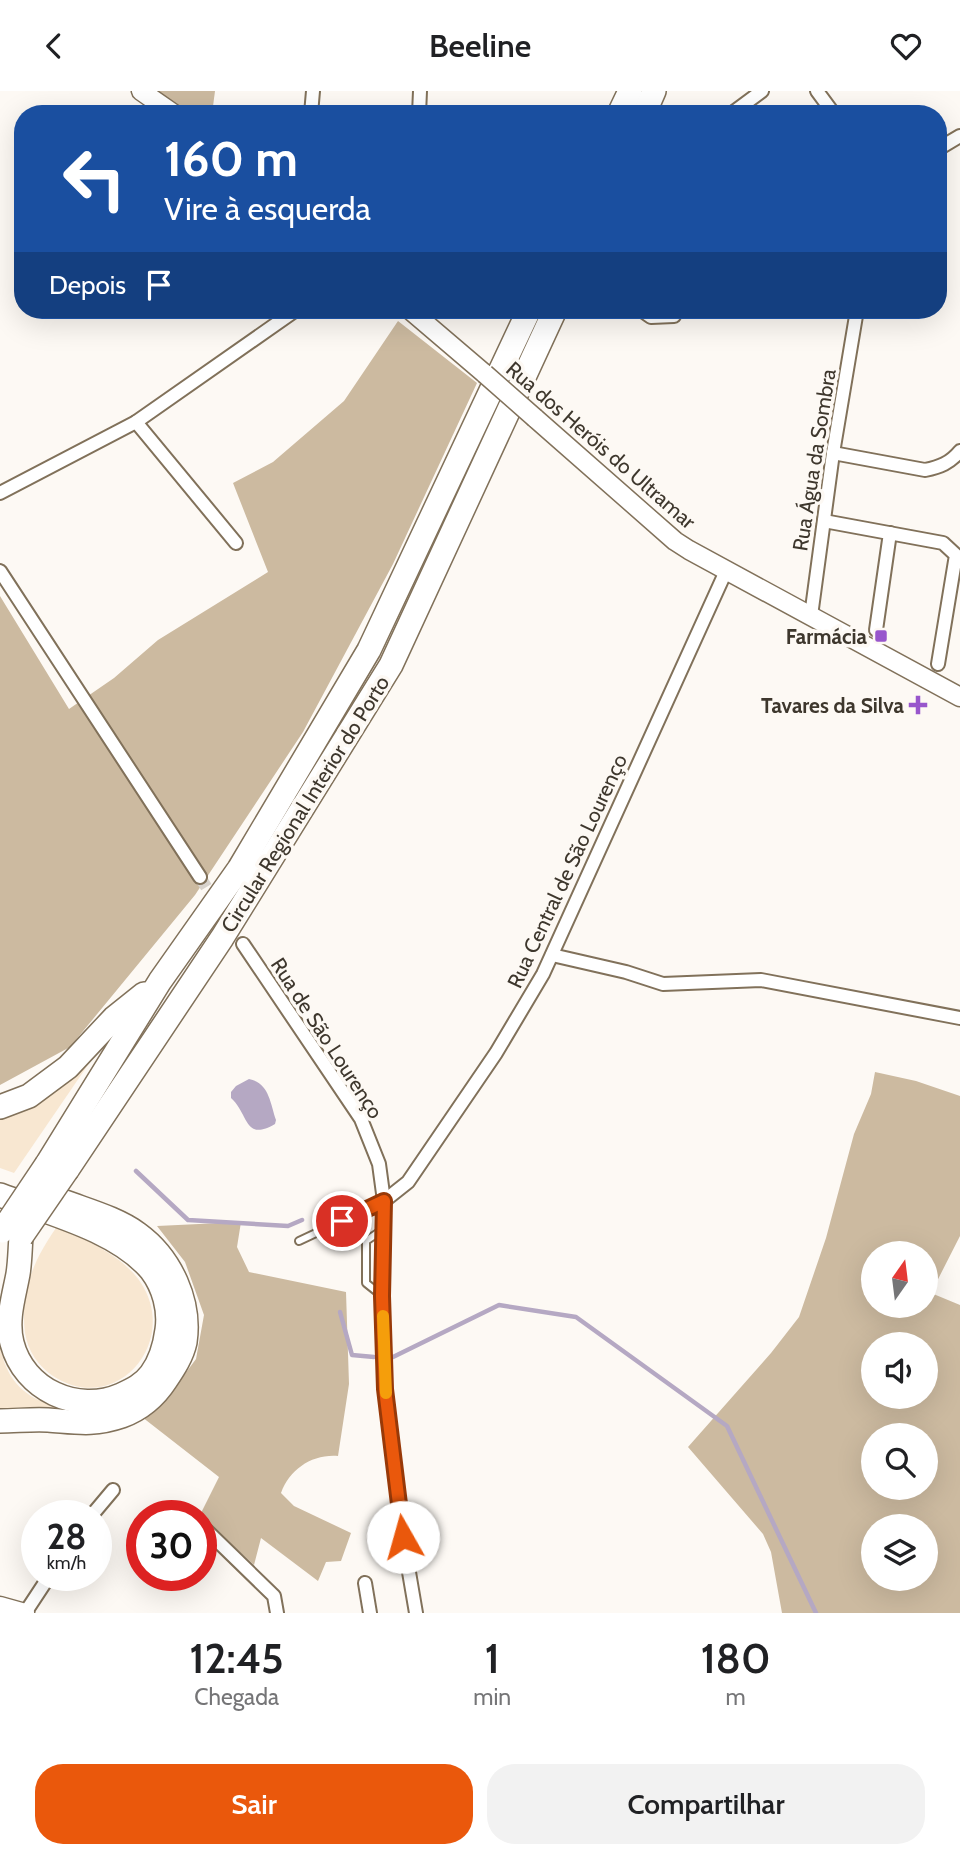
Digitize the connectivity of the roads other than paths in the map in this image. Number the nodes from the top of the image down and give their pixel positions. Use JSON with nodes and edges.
{"nodes":[{"id":1,"x":141,"y":91,"type":"edge"},
{"id":2,"x":762,"y":91,"type":"edge"},
{"id":3,"x":161,"y":105,"type":"edge"},
{"id":4,"x":743,"y":105,"type":"edge"},
{"id":5,"x":283,"y":319,"type":"edge"},
{"id":6,"x":421,"y":319,"type":"edge"},
{"id":7,"x":525,"y":319,"type":"edge"},
{"id":8,"x":551,"y":319,"type":"edge"},
{"id":9,"x":855,"y":319,"type":"edge"},
{"id":10,"x":136,"y":422,"type":"junction"},
{"id":11,"x":960,"y":451,"type":"edge"},
{"id":12,"x":833,"y":453,"type":"junction"},
{"id":13,"x":0,"y":493,"type":"edge"},
{"id":14,"x":824,"y":521,"type":"junction"},
{"id":15,"x":890,"y":533,"type":"junction"},
{"id":16,"x":236,"y":543,"type":"dead end"},
{"id":17,"x":0,"y":571,"type":"edge"},
{"id":18,"x":726,"y":571,"type":"junction"},
{"id":19,"x":811,"y":616,"type":"junction"},
{"id":20,"x":876,"y":630,"type":"dead end"},
{"id":21,"x":938,"y":664,"type":"dead end"},
{"id":22,"x":960,"y":697,"type":"edge"},
{"id":23,"x":200,"y":877,"type":"tunnel mouth"},
{"id":24,"x":243,"y":944,"type":"dead end"},
{"id":25,"x":552,"y":955,"type":"junction"},
{"id":26,"x":160,"y":981,"type":"junction"},
{"id":27,"x":960,"y":1018,"type":"edge"},
{"id":28,"x":0,"y":1107,"type":"edge"},
{"id":29,"x":57,"y":1167,"type":"junction"},
{"id":30,"x":0,"y":1179,"type":"edge"},
{"id":31,"x":0,"y":1195,"type":"edge"},
{"id":32,"x":384,"y":1201,"type":"junction"},
{"id":33,"x":8,"y":1234,"type":"edge"},
{"id":34,"x":299,"y":1241,"type":"dead end"},
{"id":35,"x":0,"y":1268,"type":"edge"},
{"id":36,"x":0,"y":1421,"type":"edge"},
{"id":37,"x":113,"y":1490,"type":"dead end"},
{"id":38,"x":105,"y":1500,"type":"edge"},
{"id":39,"x":217,"y":1541,"type":"edge"},
{"id":40,"x":365,"y":1583,"type":"dead end"},
{"id":41,"x":39,"y":1591,"type":"edge"},
{"id":42,"x":0,"y":1606,"type":"edge"},
{"id":43,"x":25,"y":1613,"type":"edge"},
{"id":44,"x":277,"y":1613,"type":"edge"},
{"id":45,"x":370,"y":1613,"type":"edge"},
{"id":46,"x":416,"y":1613,"type":"edge"}],
"edges":[{"from":1,"to":3,"type":"street"},
{"from":2,"to":4,"type":"street"},
{"from":5,"to":10,"type":"street"},
{"from":6,"to":18,"type":"street","name":"Rua dos Heróis do Ultramar","bridge":true},
{"from":7,"to":26,"type":"highway","name":"Circular Regional Interior do Porto"},
{"from":8,"to":29,"type":"highway","name":"Circular Regional Interior do Porto"},
{"from":9,"to":12,"type":"street","name":"Rua Água da Sombra"},
{"from":10,"to":13,"type":"street"},
{"from":10,"to":16,"type":"street"},
{"from":11,"to":12,"type":"street"},
{"from":12,"to":14,"type":"street","name":"Rua Água da Sombra"},
{"from":14,"to":15,"type":"street"},
{"from":14,"to":19,"type":"street","name":"Rua Água da Sombra"},
{"from":15,"to":20,"type":"street"},
{"from":15,"to":21,"type":"street"},
{"from":17,"to":23,"type":"street"},
{"from":18,"to":19,"type":"street","name":"Rua dos Heróis do Ultramar"},
{"from":18,"to":25,"type":"street","name":"Rua Central de São Lourenço"},
{"from":19,"to":22,"type":"street","name":"Rua dos Heróis do Ultramar"},
{"from":24,"to":32,"type":"street","name":"Rua de São Lourenço"},
{"from":25,"to":27,"type":"street"},
{"from":25,"to":32,"type":"street","name":"Rua Central de São Lourenço"},
{"from":26,"to":28,"type":"highway"},
{"from":26,"to":29,"type":"highway","name":"Circular Regional Interior do Porto"},
{"from":29,"to":33,"type":"highway","name":"Circular Regional Interior do Porto","bridge":true},
{"from":30,"to":36,"type":"highway"},
{"from":31,"to":33,"type":"highway"},
{"from":32,"to":34,"type":"lane"},
{"from":32,"to":46,"type":"street","name":"Rua de São Lourenço"},
{"from":33,"to":35,"type":"highway","name":"Circular Regional Interior do Porto"},
{"from":37,"to":38,"type":"street"},
{"from":39,"to":44,"type":"street"},
{"from":40,"to":45,"type":"street"},
{"from":41,"to":43,"type":"street"},
{"from":42,"to":43,"type":"street"}]}
